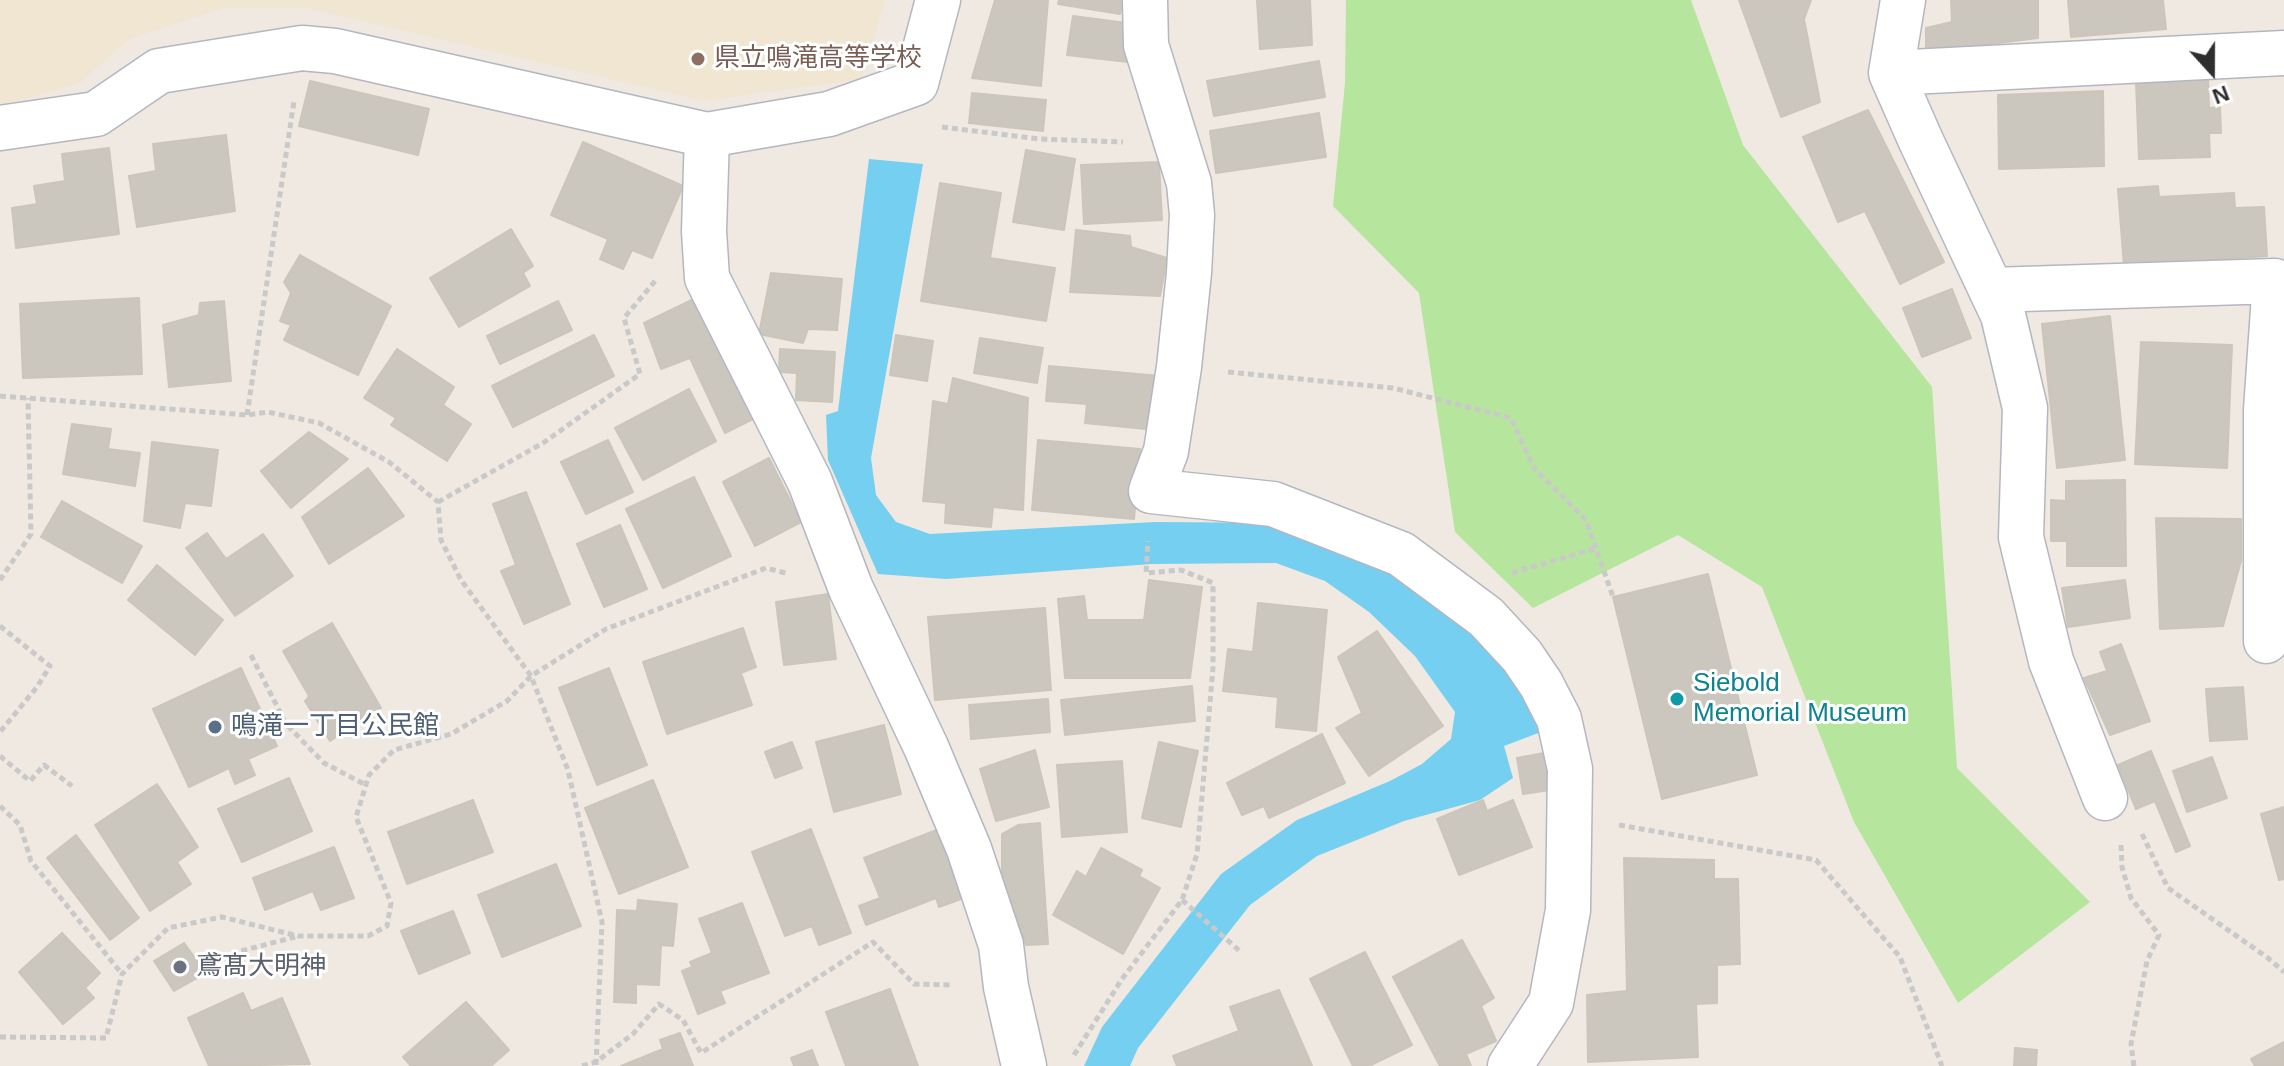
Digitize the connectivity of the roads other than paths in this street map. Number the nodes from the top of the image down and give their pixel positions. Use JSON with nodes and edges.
{"nodes":[{"id":1,"x":938,"y":0,"type":"edge"},
{"id":2,"x":1145,"y":0,"type":"edge"},
{"id":3,"x":1903,"y":0,"type":"edge"},
{"id":4,"x":2284,"y":53,"type":"edge"},
{"id":5,"x":1891,"y":73,"type":"junction"},
{"id":6,"x":0,"y":128,"type":"edge"},
{"id":7,"x":707,"y":135,"type":"junction"},
{"id":8,"x":1991,"y":290,"type":"junction"},
{"id":9,"x":2275,"y":410,"type":"edge"},
{"id":10,"x":2266,"y":641,"type":"dead end"},
{"id":11,"x":2116,"y":802,"type":"road end"},
{"id":12,"x":1024,"y":1066,"type":"edge"},
{"id":13,"x":1510,"y":1066,"type":"edge"}],
"edges":[{"from":1,"to":7,"type":"street"},
{"from":2,"to":13,"type":"street"},
{"from":3,"to":5,"type":"street"},
{"from":4,"to":5,"type":"street"},
{"from":5,"to":8,"type":"street"},
{"from":6,"to":7,"type":"street"},
{"from":7,"to":12,"type":"street"},
{"from":8,"to":9,"type":"street"},
{"from":8,"to":11,"type":"street"},
{"from":9,"to":10,"type":"street"}]}
